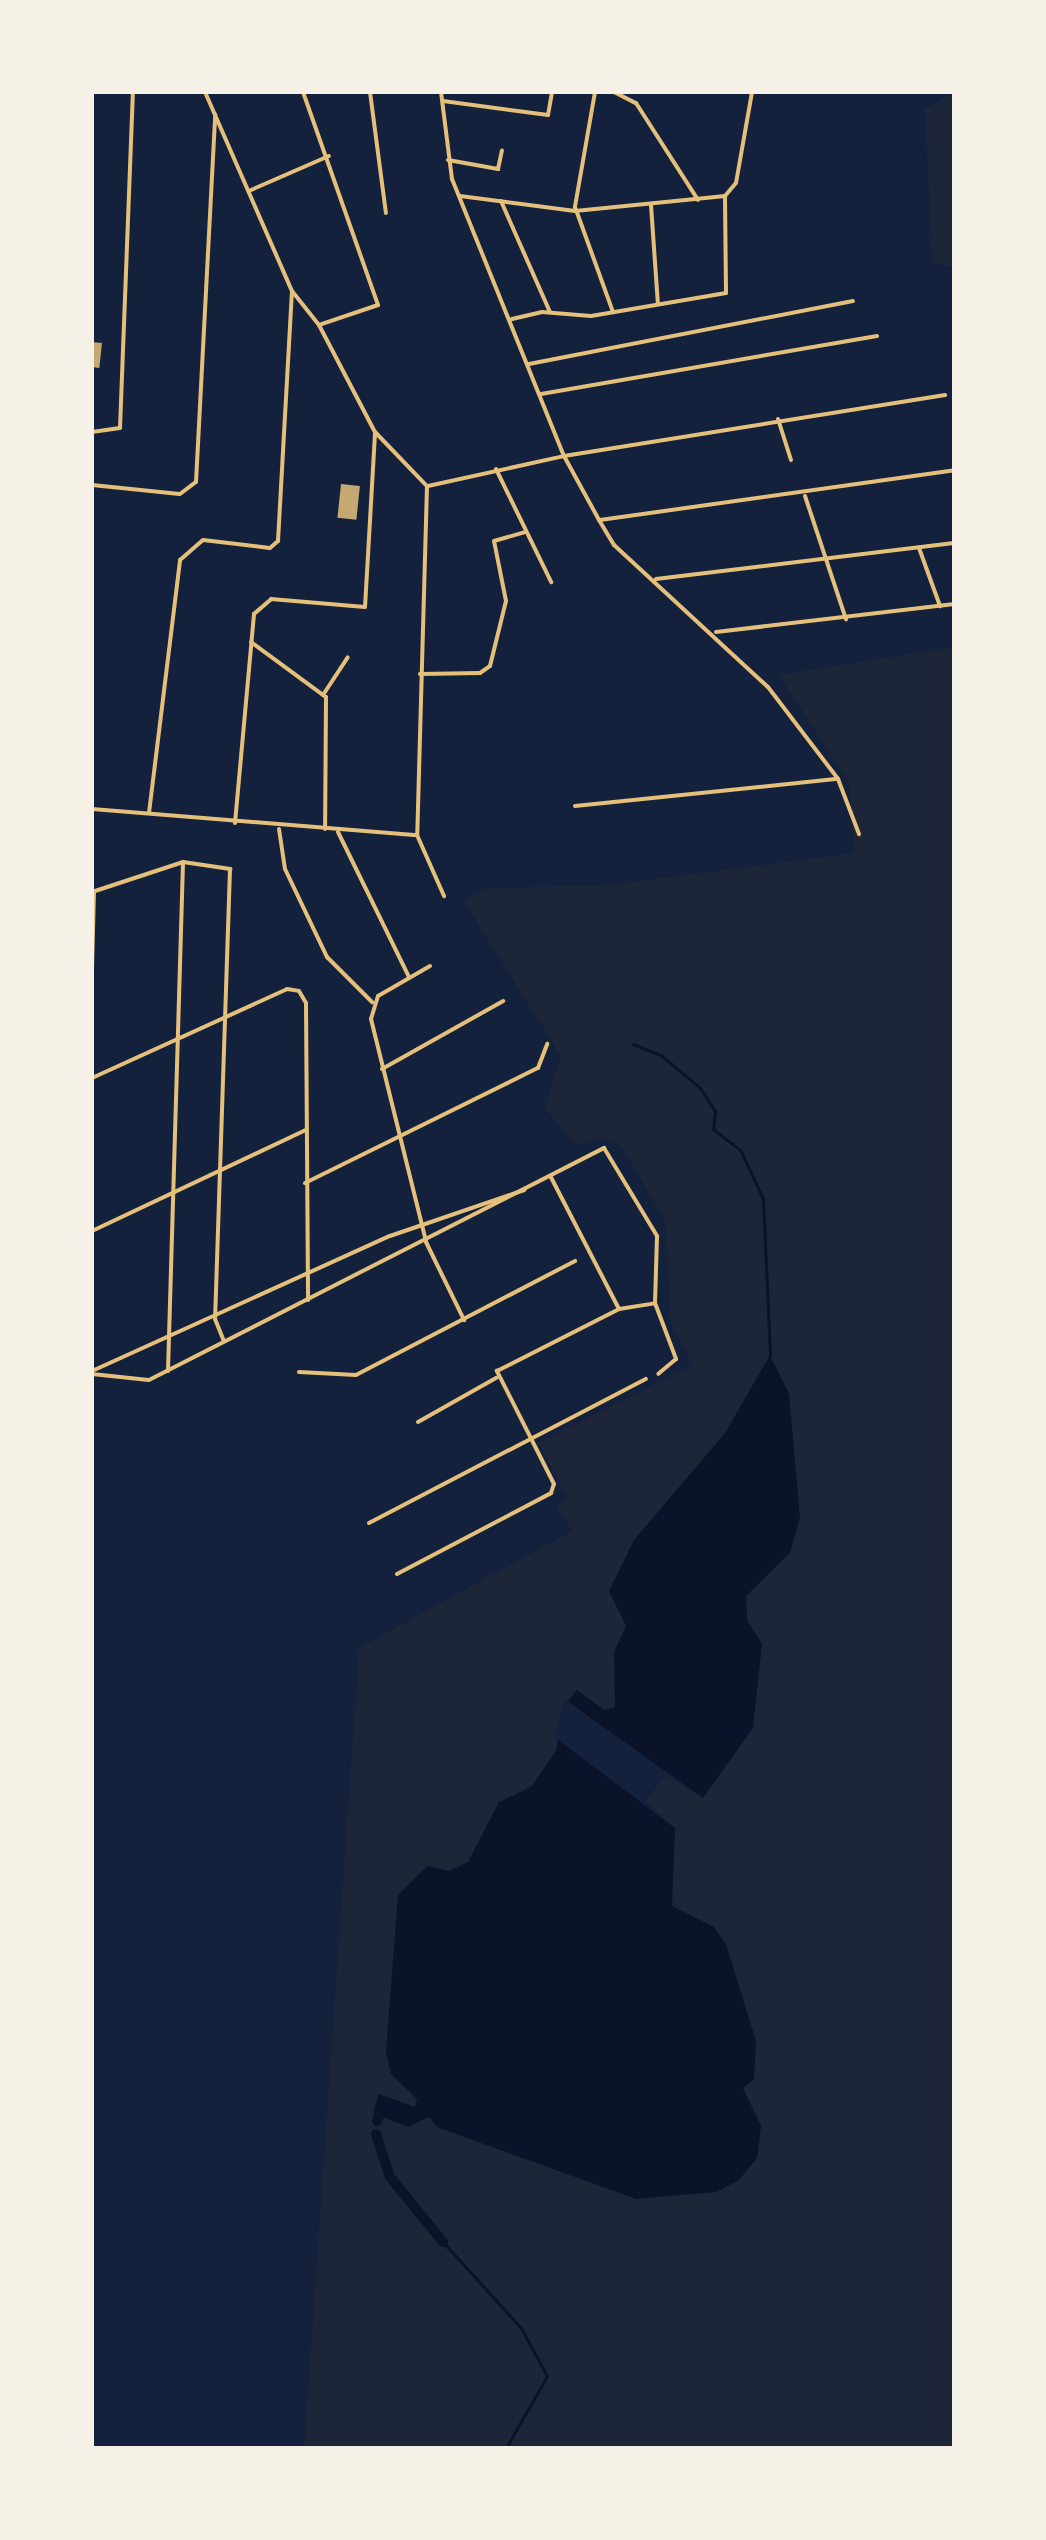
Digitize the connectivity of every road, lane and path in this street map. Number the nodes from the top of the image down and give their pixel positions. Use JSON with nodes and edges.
{"nodes":[{"id":1,"x":133,"y":92,"type":"edge"},
{"id":2,"x":205,"y":92,"type":"edge"},
{"id":3,"x":303,"y":92,"type":"edge"},
{"id":4,"x":371,"y":92,"type":"edge"},
{"id":5,"x":441,"y":92,"type":"edge"},
{"id":6,"x":552,"y":92,"type":"edge"},
{"id":7,"x":595,"y":92,"type":"edge"},
{"id":8,"x":614,"y":92,"type":"edge"},
{"id":9,"x":752,"y":92,"type":"edge"},
{"id":10,"x":441,"y":101,"type":"junction"},
{"id":11,"x":215,"y":113,"type":"junction"},
{"id":12,"x":502,"y":150,"type":"dead end"},
{"id":13,"x":329,"y":156,"type":"junction"},
{"id":14,"x":447,"y":159,"type":"junction"},
{"id":15,"x":251,"y":190,"type":"junction"},
{"id":16,"x":460,"y":196,"type":"junction"},
{"id":17,"x":725,"y":196,"type":"junction"},
{"id":18,"x":698,"y":200,"type":"junction"},
{"id":19,"x":501,"y":201,"type":"junction"},
{"id":20,"x":651,"y":205,"type":"junction"},
{"id":21,"x":575,"y":211,"type":"junction"},
{"id":22,"x":386,"y":213,"type":"dead end"},
{"id":23,"x":292,"y":291,"type":"junction"},
{"id":24,"x":853,"y":301,"type":"dead end"},
{"id":25,"x":658,"y":304,"type":"junction"},
{"id":26,"x":550,"y":312,"type":"junction"},
{"id":27,"x":613,"y":312,"type":"junction"},
{"id":28,"x":512,"y":319,"type":"junction"},
{"id":29,"x":319,"y":325,"type":"junction"},
{"id":30,"x":877,"y":336,"type":"dead end"},
{"id":31,"x":529,"y":364,"type":"junction"},
{"id":32,"x":541,"y":394,"type":"junction"},
{"id":33,"x":945,"y":395,"type":"dead end"},
{"id":34,"x":778,"y":419,"type":"junction"},
{"id":35,"x":92,"y":432,"type":"edge"},
{"id":36,"x":375,"y":432,"type":"junction"},
{"id":37,"x":564,"y":456,"type":"junction"},
{"id":38,"x":791,"y":460,"type":"dead end"},
{"id":39,"x":496,"y":469,"type":"junction"},
{"id":40,"x":954,"y":470,"type":"edge"},
{"id":41,"x":92,"y":485,"type":"edge"},
{"id":42,"x":427,"y":486,"type":"junction"},
{"id":43,"x":805,"y":496,"type":"junction"},
{"id":44,"x":599,"y":520,"type":"junction"},
{"id":45,"x":526,"y":532,"type":"junction"},
{"id":46,"x":954,"y":543,"type":"edge"},
{"id":47,"x":919,"y":547,"type":"junction"},
{"id":48,"x":827,"y":559,"type":"junction"},
{"id":49,"x":656,"y":579,"type":"junction"},
{"id":50,"x":551,"y":582,"type":"dead end"},
{"id":51,"x":954,"y":604,"type":"edge"},
{"id":52,"x":940,"y":606,"type":"junction"},
{"id":53,"x":846,"y":619,"type":"junction"},
{"id":54,"x":716,"y":632,"type":"junction"},
{"id":55,"x":251,"y":642,"type":"junction"},
{"id":56,"x":348,"y":657,"type":"dead end"},
{"id":57,"x":420,"y":674,"type":"junction"},
{"id":58,"x":323,"y":695,"type":"junction"},
{"id":59,"x":838,"y":779,"type":"junction"},
{"id":60,"x":575,"y":806,"type":"dead end"},
{"id":61,"x":92,"y":809,"type":"edge"},
{"id":62,"x":149,"y":813,"type":"junction"},
{"id":63,"x":235,"y":823,"type":"junction"},
{"id":64,"x":279,"y":829,"type":"junction"},
{"id":65,"x":325,"y":830,"type":"junction"},
{"id":66,"x":337,"y":832,"type":"junction"},
{"id":67,"x":859,"y":834,"type":"dead end"},
{"id":68,"x":417,"y":835,"type":"junction"},
{"id":69,"x":183,"y":862,"type":"junction"},
{"id":70,"x":93,"y":892,"type":"edge"},
{"id":71,"x":444,"y":896,"type":"dead end"},
{"id":72,"x":430,"y":966,"type":"dead end"},
{"id":73,"x":92,"y":968,"type":"edge"},
{"id":74,"x":409,"y":977,"type":"junction"},
{"id":75,"x":503,"y":1001,"type":"dead end"},
{"id":76,"x":372,"y":1002,"type":"junction"},
{"id":77,"x":225,"y":1017,"type":"junction"},
{"id":78,"x":177,"y":1040,"type":"junction"},
{"id":79,"x":547,"y":1044,"type":"dead end"},
{"id":80,"x":382,"y":1069,"type":"junction"},
{"id":81,"x":92,"y":1078,"type":"edge"},
{"id":82,"x":306,"y":1130,"type":"junction"},
{"id":83,"x":397,"y":1140,"type":"junction"},
{"id":84,"x":220,"y":1170,"type":"junction"},
{"id":85,"x":551,"y":1177,"type":"junction"},
{"id":86,"x":305,"y":1183,"type":"junction"},
{"id":87,"x":527,"y":1190,"type":"junction"},
{"id":88,"x":172,"y":1194,"type":"junction"},
{"id":89,"x":422,"y":1223,"type":"junction"},
{"id":90,"x":92,"y":1231,"type":"edge"},
{"id":91,"x":426,"y":1242,"type":"junction"},
{"id":92,"x":575,"y":1261,"type":"dead end"},
{"id":93,"x":308,"y":1274,"type":"junction"},
{"id":94,"x":308,"y":1300,"type":"junction"},
{"id":95,"x":655,"y":1303,"type":"junction"},
{"id":96,"x":619,"y":1309,"type":"junction"},
{"id":97,"x":215,"y":1319,"type":"junction"},
{"id":98,"x":464,"y":1320,"type":"junction"},
{"id":99,"x":224,"y":1341,"type":"junction"},
{"id":100,"x":165,"y":1344,"type":"junction"},
{"id":101,"x":168,"y":1371,"type":"junction"},
{"id":102,"x":92,"y":1372,"type":"edge"},
{"id":103,"x":299,"y":1372,"type":"dead end"},
{"id":104,"x":658,"y":1374,"type":"dead end"},
{"id":105,"x":496,"y":1378,"type":"junction"},
{"id":106,"x":646,"y":1379,"type":"dead end"},
{"id":107,"x":418,"y":1422,"type":"dead end"},
{"id":108,"x":530,"y":1440,"type":"junction"},
{"id":109,"x":369,"y":1523,"type":"dead end"},
{"id":110,"x":397,"y":1574,"type":"dead end"}],
"edges":[{"from":1,"to":35,"type":"street"},
{"from":2,"to":11,"type":"street"},
{"from":3,"to":13,"type":"street"},
{"from":4,"to":22,"type":"street"},
{"from":5,"to":10,"type":"street"},
{"from":6,"to":10,"type":"street"},
{"from":7,"to":21,"type":"street"},
{"from":8,"to":18,"type":"street"},
{"from":9,"to":17,"type":"street"},
{"from":10,"to":14,"type":"street"},
{"from":11,"to":15,"type":"street"},
{"from":11,"to":41,"type":"street"},
{"from":12,"to":14,"type":"street"},
{"from":13,"to":15,"type":"street"},
{"from":13,"to":29,"type":"street"},
{"from":14,"to":16,"type":"street"},
{"from":15,"to":23,"type":"street"},
{"from":16,"to":19,"type":"street"},
{"from":16,"to":28,"type":"street"},
{"from":17,"to":18,"type":"street"},
{"from":17,"to":25,"type":"street"},
{"from":18,"to":20,"type":"street"},
{"from":19,"to":21,"type":"street"},
{"from":19,"to":26,"type":"street"},
{"from":20,"to":21,"type":"street"},
{"from":20,"to":25,"type":"street"},
{"from":21,"to":27,"type":"street"},
{"from":23,"to":29,"type":"street"},
{"from":23,"to":62,"type":"street"},
{"from":24,"to":31,"type":"street"},
{"from":25,"to":27,"type":"street"},
{"from":26,"to":27,"type":"street"},
{"from":26,"to":28,"type":"street"},
{"from":28,"to":31,"type":"street"},
{"from":29,"to":36,"type":"street"},
{"from":30,"to":32,"type":"street"},
{"from":31,"to":32,"type":"street"},
{"from":32,"to":37,"type":"street"},
{"from":33,"to":34,"type":"street"},
{"from":34,"to":37,"type":"street"},
{"from":34,"to":38,"type":"street"},
{"from":36,"to":42,"type":"street"},
{"from":36,"to":55,"type":"street"},
{"from":37,"to":39,"type":"street"},
{"from":37,"to":44,"type":"street"},
{"from":39,"to":42,"type":"street"},
{"from":39,"to":45,"type":"street"},
{"from":40,"to":43,"type":"street"},
{"from":42,"to":57,"type":"street"},
{"from":43,"to":44,"type":"street"},
{"from":43,"to":48,"type":"street"},
{"from":44,"to":49,"type":"street"},
{"from":45,"to":50,"type":"street"},
{"from":45,"to":57,"type":"street"},
{"from":46,"to":47,"type":"street"},
{"from":47,"to":48,"type":"street"},
{"from":47,"to":52,"type":"street"},
{"from":48,"to":49,"type":"street"},
{"from":48,"to":53,"type":"street"},
{"from":49,"to":54,"type":"street"},
{"from":51,"to":52,"type":"street"},
{"from":52,"to":53,"type":"street"},
{"from":53,"to":54,"type":"street"},
{"from":54,"to":59,"type":"street"},
{"from":55,"to":58,"type":"street"},
{"from":55,"to":63,"type":"street"},
{"from":56,"to":58,"type":"street"},
{"from":57,"to":68,"type":"street"},
{"from":58,"to":65,"type":"street"},
{"from":59,"to":60,"type":"street"},
{"from":59,"to":67,"type":"street"},
{"from":61,"to":62,"type":"street"},
{"from":62,"to":63,"type":"street"},
{"from":63,"to":64,"type":"street"},
{"from":64,"to":65,"type":"street"},
{"from":64,"to":76,"type":"street"},
{"from":65,"to":66,"type":"street"},
{"from":66,"to":68,"type":"street"},
{"from":66,"to":74,"type":"street"},
{"from":68,"to":71,"type":"street"},
{"from":69,"to":70,"type":"street"},
{"from":69,"to":77,"type":"street"},
{"from":69,"to":78,"type":"street"},
{"from":70,"to":73,"type":"street"},
{"from":72,"to":74,"type":"street"},
{"from":74,"to":76,"type":"street"},
{"from":75,"to":80,"type":"street"},
{"from":76,"to":80,"type":"street"},
{"from":77,"to":78,"type":"street"},
{"from":77,"to":82,"type":"street"},
{"from":77,"to":84,"type":"street"},
{"from":78,"to":81,"type":"street"},
{"from":78,"to":88,"type":"street"},
{"from":79,"to":83,"type":"street"},
{"from":80,"to":83,"type":"street"},
{"from":82,"to":84,"type":"street"},
{"from":82,"to":86,"type":"street"},
{"from":83,"to":86,"type":"street"},
{"from":83,"to":89,"type":"street"},
{"from":84,"to":88,"type":"street"},
{"from":84,"to":97,"type":"street"},
{"from":85,"to":87,"type":"street"},
{"from":85,"to":95,"type":"street"},
{"from":85,"to":96,"type":"street"},
{"from":86,"to":93,"type":"street"},
{"from":87,"to":89,"type":"street"},
{"from":87,"to":91,"type":"street"},
{"from":88,"to":90,"type":"street"},
{"from":88,"to":100,"type":"street"},
{"from":89,"to":91,"type":"street"},
{"from":89,"to":93,"type":"street"},
{"from":91,"to":94,"type":"street"},
{"from":91,"to":98,"type":"street"},
{"from":92,"to":98,"type":"street"},
{"from":93,"to":94,"type":"street"},
{"from":93,"to":97,"type":"street"},
{"from":94,"to":99,"type":"street"},
{"from":95,"to":96,"type":"street"},
{"from":95,"to":104,"type":"street"},
{"from":96,"to":105,"type":"street"},
{"from":97,"to":99,"type":"street"},
{"from":97,"to":100,"type":"street"},
{"from":98,"to":103,"type":"street"},
{"from":99,"to":101,"type":"street"},
{"from":100,"to":101,"type":"street"},
{"from":100,"to":102,"type":"street"},
{"from":101,"to":102,"type":"street"},
{"from":105,"to":107,"type":"street"},
{"from":105,"to":108,"type":"street"},
{"from":106,"to":108,"type":"street"},
{"from":108,"to":109,"type":"street"},
{"from":108,"to":110,"type":"street"}]}
